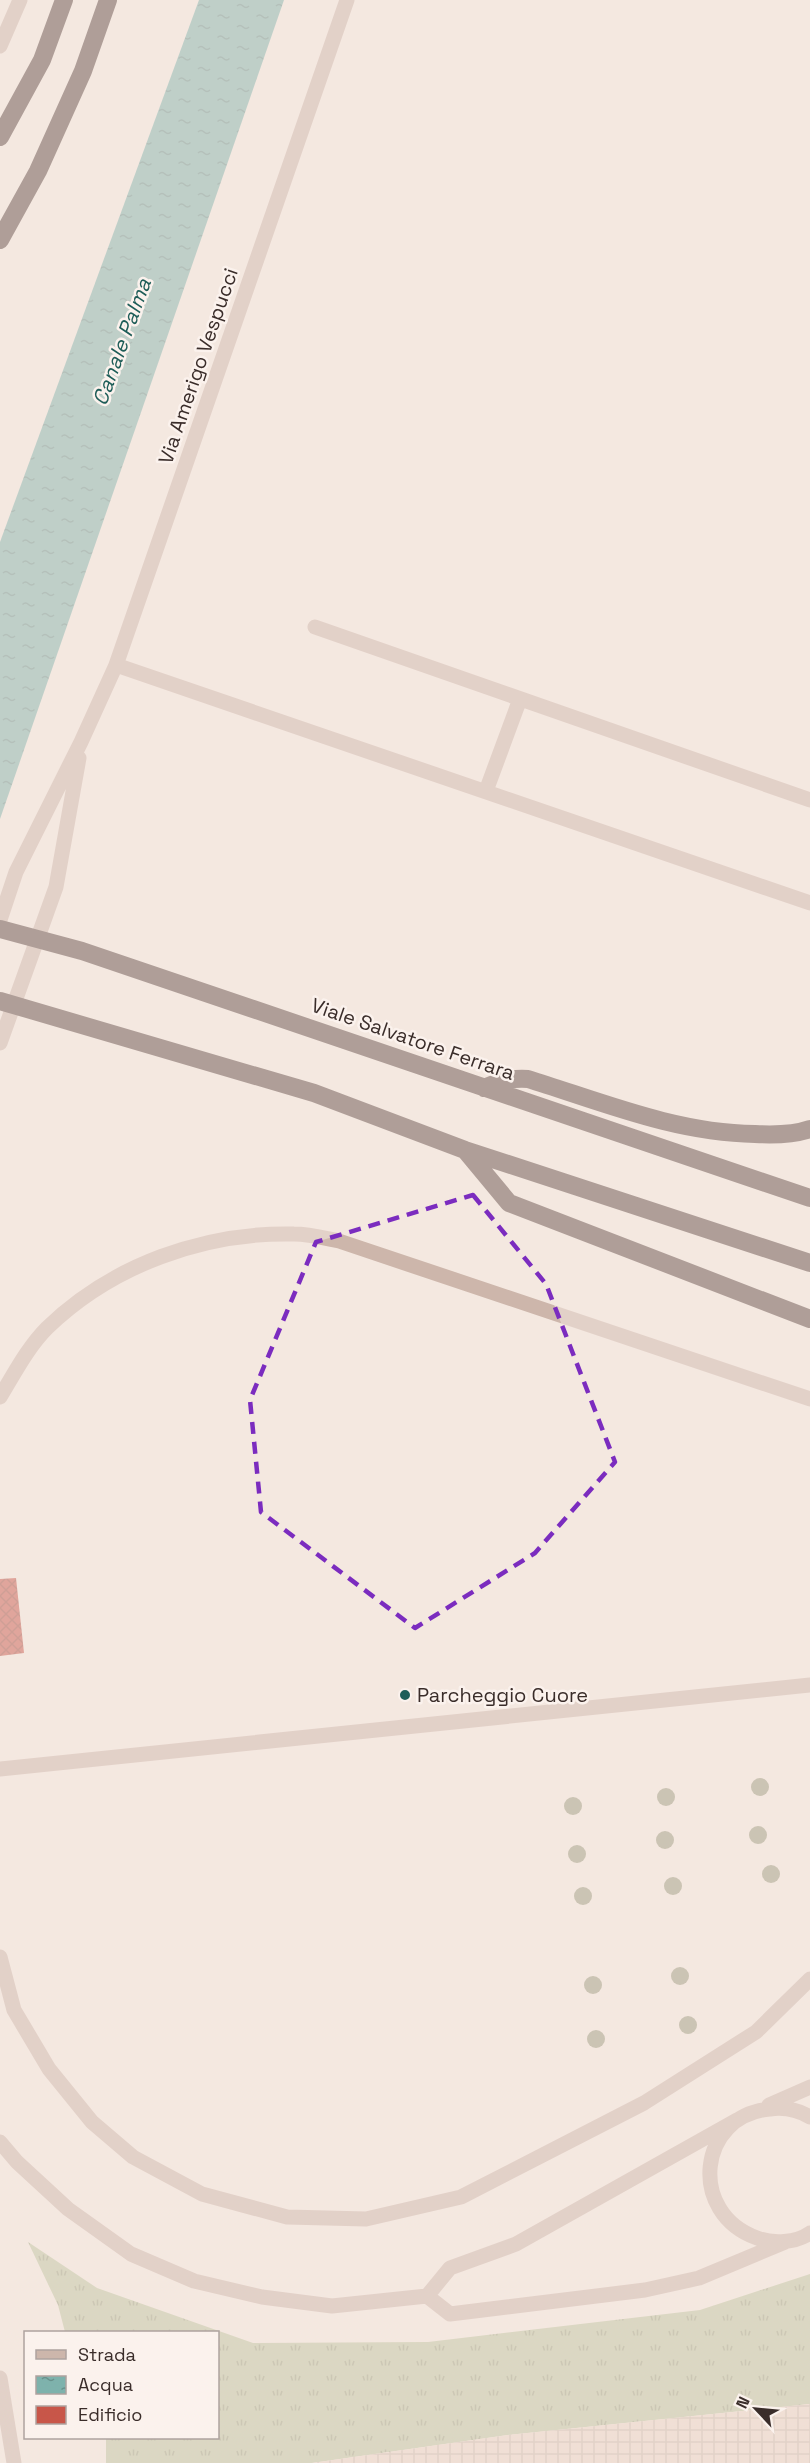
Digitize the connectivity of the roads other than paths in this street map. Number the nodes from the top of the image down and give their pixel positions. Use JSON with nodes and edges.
{"nodes":[{"id":1,"x":20,"y":0,"type":"edge"},
{"id":2,"x":64,"y":0,"type":"edge"},
{"id":3,"x":108,"y":0,"type":"edge"},
{"id":4,"x":347,"y":0,"type":"edge"},
{"id":5,"x":0,"y":46,"type":"edge"},
{"id":6,"x":0,"y":137,"type":"edge"},
{"id":7,"x":0,"y":240,"type":"edge"},
{"id":8,"x":315,"y":627,"type":"dead end"},
{"id":9,"x":116,"y":665,"type":"junction"},
{"id":10,"x":520,"y":699,"type":"junction"},
{"id":11,"x":81,"y":742,"type":"junction"},
{"id":12,"x":486,"y":791,"type":"junction"},
{"id":13,"x":810,"y":800,"type":"edge"},
{"id":14,"x":807,"y":904,"type":"edge"},
{"id":15,"x":0,"y":920,"type":"edge"},
{"id":16,"x":0,"y":929,"type":"edge"},
{"id":17,"x":0,"y":1000,"type":"edge"},
{"id":18,"x":0,"y":1043,"type":"edge"},
{"id":19,"x":484,"y":1088,"type":"junction"},
{"id":20,"x":810,"y":1130,"type":"edge"},
{"id":21,"x":465,"y":1150,"type":"junction"},
{"id":22,"x":810,"y":1198,"type":"edge"},
{"id":23,"x":810,"y":1263,"type":"edge"},
{"id":24,"x":810,"y":1319,"type":"edge"},
{"id":25,"x":0,"y":1397,"type":"edge"},
{"id":26,"x":810,"y":1399,"type":"edge"},
{"id":27,"x":810,"y":1684,"type":"edge"},
{"id":28,"x":0,"y":1769,"type":"edge"},
{"id":29,"x":0,"y":1958,"type":"edge"},
{"id":30,"x":810,"y":1979,"type":"edge"},
{"id":31,"x":810,"y":2087,"type":"edge"},
{"id":32,"x":760,"y":2109,"type":"junction"},
{"id":33,"x":810,"y":2117,"type":"edge"},
{"id":34,"x":737,"y":2120,"type":"junction"},
{"id":35,"x":0,"y":2142,"type":"edge"},
{"id":36,"x":809,"y":2235,"type":"edge"},
{"id":37,"x":785,"y":2242,"type":"junction"},
{"id":38,"x":427,"y":2296,"type":"junction"},
{"id":39,"x":0,"y":2385,"type":"edge"},
{"id":40,"x":14,"y":2463,"type":"edge"}],
"edges":[{"from":1,"to":5,"type":"street"},
{"from":2,"to":6,"type":"highway"},
{"from":3,"to":7,"type":"highway"},
{"from":4,"to":9,"type":"street","name":"Via Amerigo Vespucci"},
{"from":8,"to":10,"type":"street"},
{"from":9,"to":11,"type":"street","name":"Via Amerigo Vespucci"},
{"from":9,"to":12,"type":"street"},
{"from":10,"to":12,"type":"street"},
{"from":10,"to":13,"type":"street"},
{"from":11,"to":15,"type":"street","name":"Via Amerigo Vespucci"},
{"from":11,"to":18,"type":"street","name":"Via Amerigo Vespucci"},
{"from":12,"to":14,"type":"street"},
{"from":16,"to":19,"type":"highway","name":"Viale Salvatore Ferrara"},
{"from":17,"to":21,"type":"highway"},
{"from":19,"to":20,"type":"highway"},
{"from":19,"to":22,"type":"highway","name":"Viale Salvatore Ferrara"},
{"from":21,"to":23,"type":"highway"},
{"from":21,"to":24,"type":"highway"},
{"from":25,"to":26,"type":"street"},
{"from":27,"to":28,"type":"street"},
{"from":29,"to":30,"type":"street"},
{"from":31,"to":32,"type":"street"},
{"from":32,"to":33,"type":"street"},
{"from":32,"to":34,"type":"street"},
{"from":34,"to":37,"type":"street"},
{"from":34,"to":38,"type":"street"},
{"from":35,"to":38,"type":"street"},
{"from":36,"to":37,"type":"street"},
{"from":37,"to":38,"type":"street"},
{"from":39,"to":40,"type":"street"}]}
